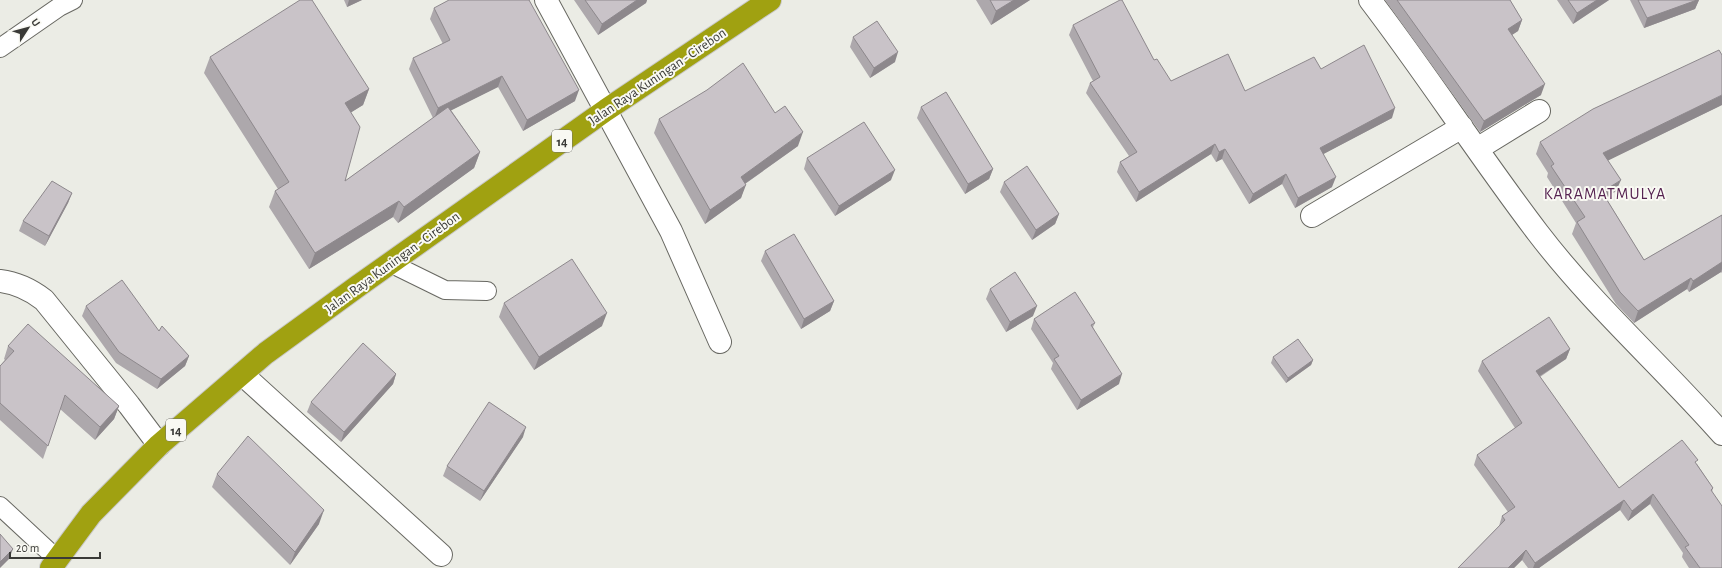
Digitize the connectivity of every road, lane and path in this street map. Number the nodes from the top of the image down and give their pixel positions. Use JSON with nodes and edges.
{"nodes":[{"id":1,"x":73,"y":0,"type":"edge"},
{"id":2,"x":546,"y":0,"type":"edge"},
{"id":3,"x":770,"y":0,"type":"edge"},
{"id":4,"x":1370,"y":0,"type":"edge"},
{"id":5,"x":0,"y":48,"type":"edge"},
{"id":6,"x":606,"y":110,"type":"junction"},
{"id":7,"x":1539,"y":111,"type":"dead end"},
{"id":8,"x":1462,"y":127,"type":"junction"},
{"id":9,"x":1477,"y":149,"type":"junction"},
{"id":10,"x":1312,"y":216,"type":"dead end"},
{"id":11,"x":390,"y":263,"type":"junction"},
{"id":12,"x":0,"y":281,"type":"edge"},
{"id":13,"x":487,"y":292,"type":"dead end"},
{"id":14,"x":720,"y":342,"type":"dead end"},
{"id":15,"x":242,"y":374,"type":"junction"},
{"id":16,"x":1722,"y":434,"type":"edge"},
{"id":17,"x":158,"y":445,"type":"junction"},
{"id":18,"x":0,"y":506,"type":"edge"},
{"id":19,"x":440,"y":555,"type":"dead end"},
{"id":20,"x":57,"y":559,"type":"edge"}],
"edges":[{"from":1,"to":5,"type":"lane"},
{"from":2,"to":6,"type":"street"},
{"from":3,"to":6,"type":"highway","name":"Jalan Raya Kuningan - Cirebon","number":"14"},
{"from":4,"to":8,"type":"street"},
{"from":6,"to":11,"type":"highway","name":"Jalan Raya Kuningan - Cirebon","number":"14"},
{"from":6,"to":14,"type":"street"},
{"from":7,"to":9,"type":"street"},
{"from":8,"to":9,"type":"street"},
{"from":8,"to":10,"type":"street"},
{"from":9,"to":16,"type":"street"},
{"from":11,"to":13,"type":"lane"},
{"from":11,"to":15,"type":"highway","name":"Jalan Raya Kuningan - Cirebon","number":"14"},
{"from":12,"to":17,"type":"street"},
{"from":15,"to":17,"type":"highway","name":"Jalan Raya Kuningan - Cirebon","number":"14"},
{"from":15,"to":19,"type":"street"},
{"from":17,"to":20,"type":"highway","name":"Jalan Raya Kuningan - Cirebon","number":"14"},
{"from":18,"to":20,"type":"lane"}]}
